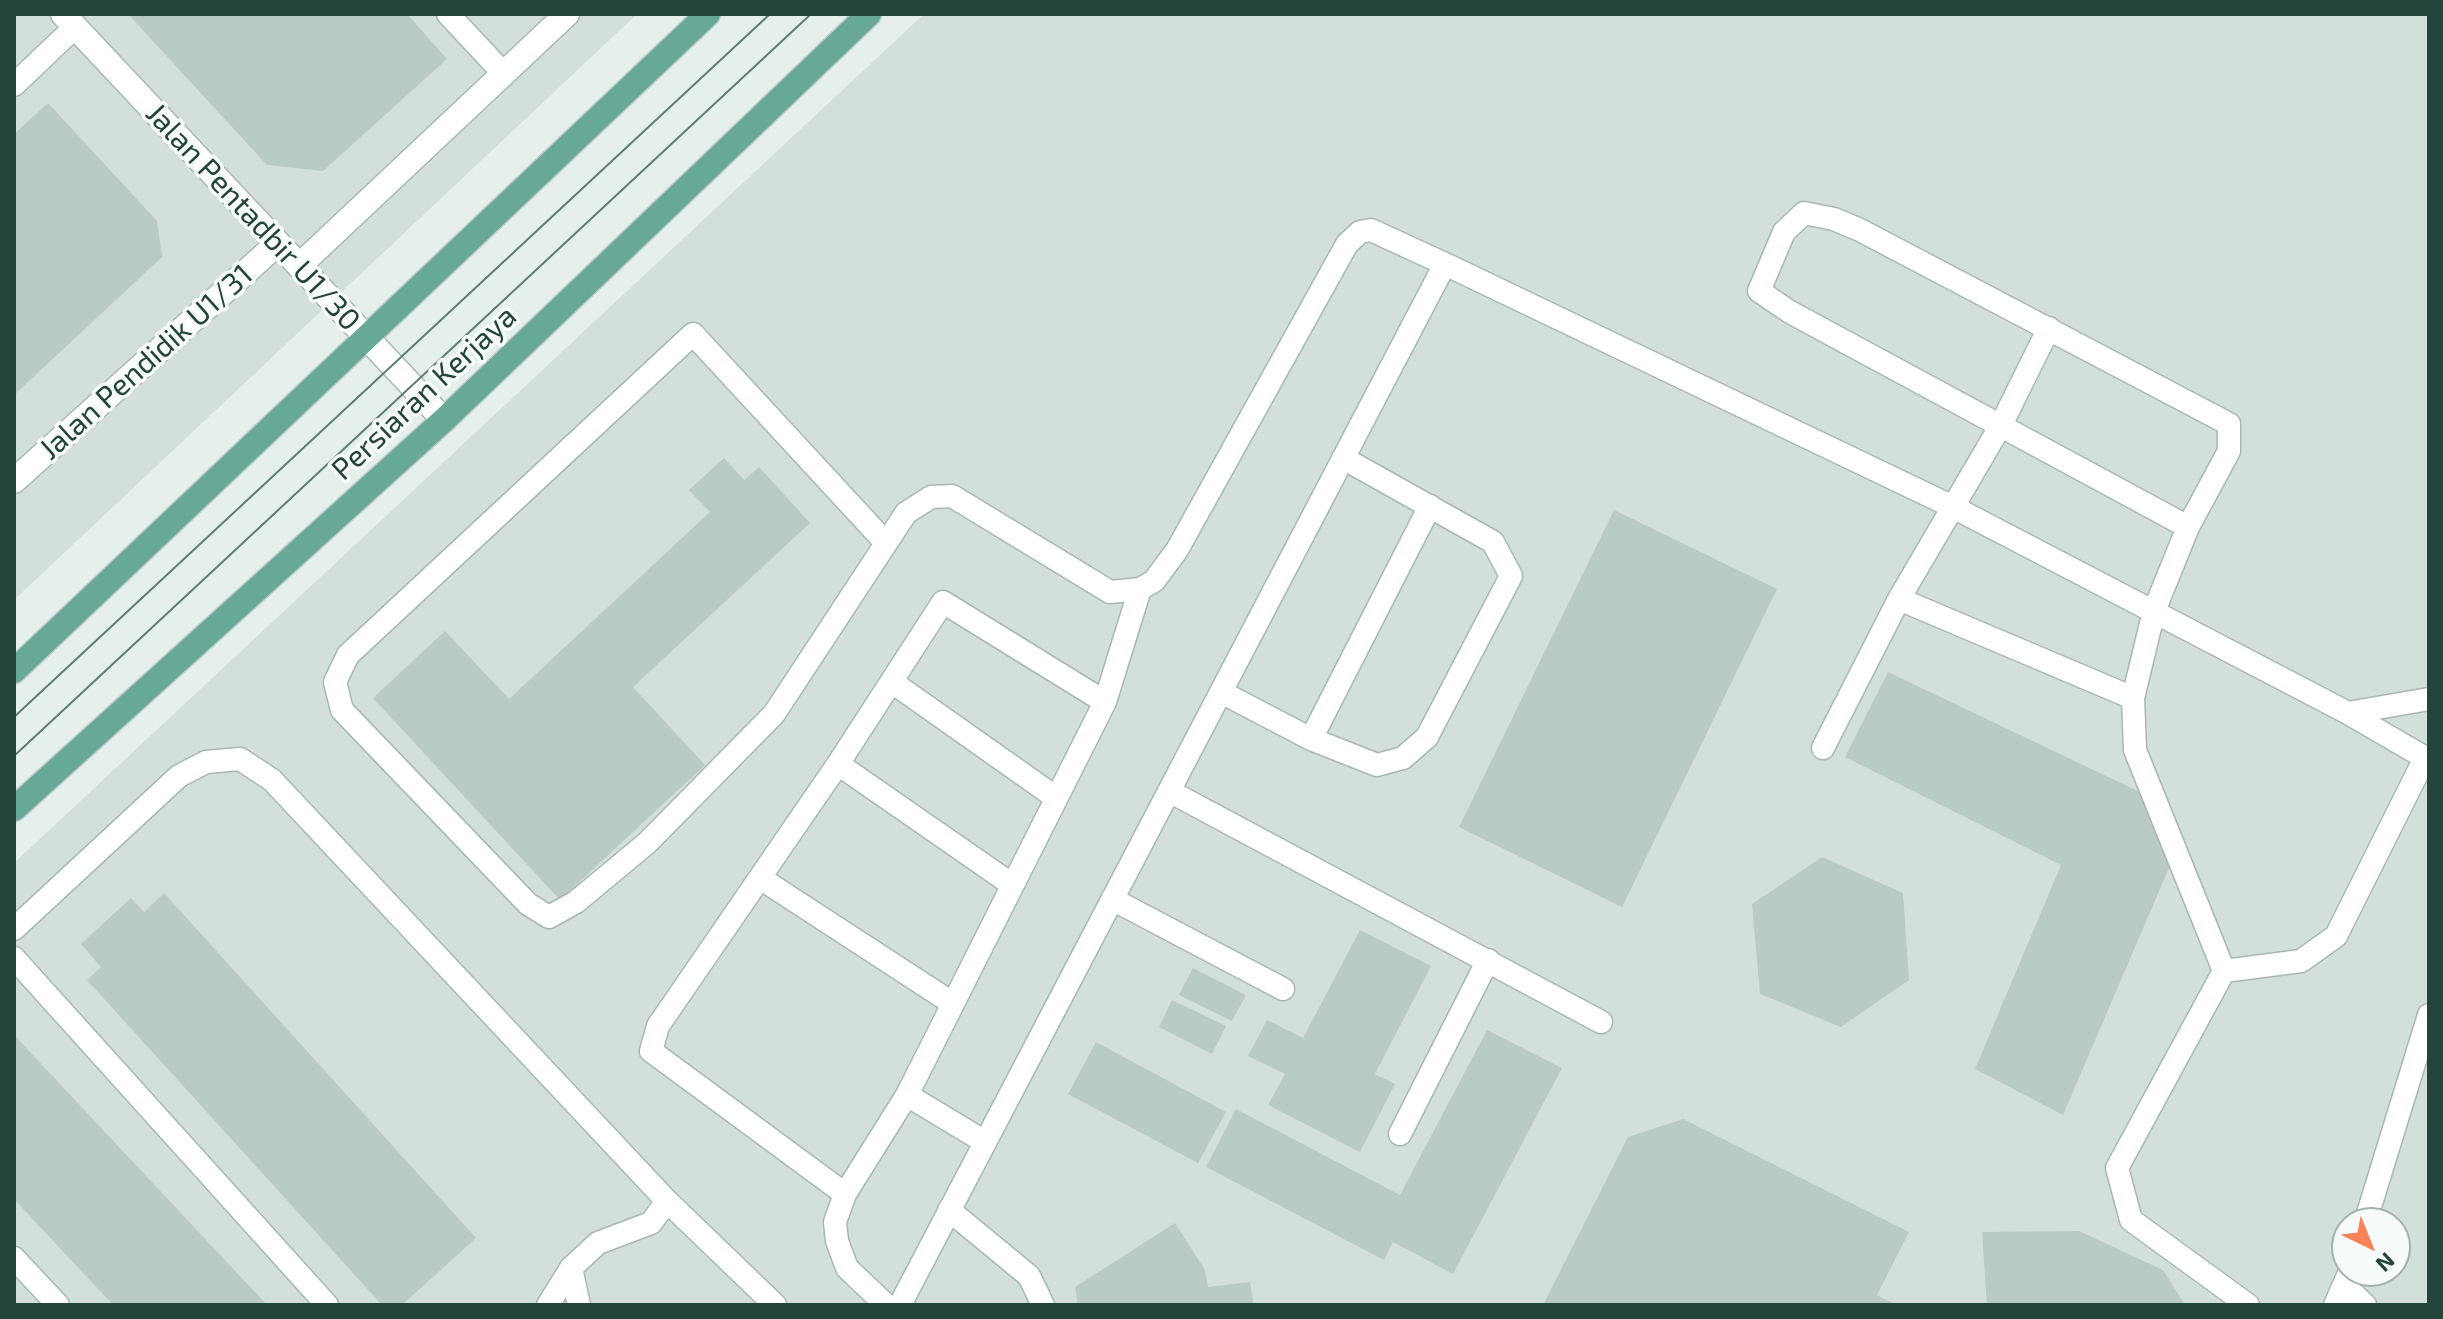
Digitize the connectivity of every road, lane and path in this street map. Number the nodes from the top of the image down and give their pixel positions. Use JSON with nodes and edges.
{"nodes":[{"id":1,"x":448,"y":14,"type":"edge"},
{"id":2,"x":567,"y":14,"type":"edge"},
{"id":3,"x":708,"y":14,"type":"edge"},
{"id":4,"x":869,"y":14,"type":"edge"},
{"id":5,"x":69,"y":21,"type":"edge"},
{"id":6,"x":504,"y":74,"type":"junction"},
{"id":7,"x":14,"y":85,"type":"edge"},
{"id":8,"x":278,"y":243,"type":"junction"},
{"id":9,"x":1445,"y":264,"type":"junction"},
{"id":10,"x":299,"y":266,"type":"junction"},
{"id":11,"x":2049,"y":328,"type":"junction"},
{"id":12,"x":368,"y":340,"type":"junction"},
{"id":13,"x":444,"y":420,"type":"junction"},
{"id":14,"x":2001,"y":425,"type":"junction"},
{"id":15,"x":1343,"y":458,"type":"junction"},
{"id":16,"x":14,"y":481,"type":"edge"},
{"id":17,"x":1430,"y":506,"type":"junction"},
{"id":18,"x":1953,"y":507,"type":"junction"},
{"id":19,"x":2188,"y":527,"type":"junction"},
{"id":20,"x":886,"y":543,"type":"junction"},
{"id":21,"x":1140,"y":589,"type":"junction"},
{"id":22,"x":1899,"y":599,"type":"junction"},
{"id":23,"x":2154,"y":611,"type":"junction"},
{"id":24,"x":14,"y":671,"type":"edge"},
{"id":25,"x":892,"y":682,"type":"junction"},
{"id":26,"x":1221,"y":692,"type":"junction"},
{"id":27,"x":2133,"y":698,"type":"junction"},
{"id":28,"x":2429,"y":699,"type":"edge"},
{"id":29,"x":1105,"y":702,"type":"junction"},
{"id":30,"x":2348,"y":713,"type":"junction"},
{"id":31,"x":1311,"y":739,"type":"junction"},
{"id":32,"x":1823,"y":748,"type":"dead end"},
{"id":33,"x":2427,"y":759,"type":"edge"},
{"id":34,"x":838,"y":764,"type":"junction"},
{"id":35,"x":1169,"y":791,"type":"junction"},
{"id":36,"x":1055,"y":797,"type":"junction"},
{"id":37,"x":14,"y":809,"type":"edge"},
{"id":38,"x":760,"y":878,"type":"junction"},
{"id":39,"x":1011,"y":884,"type":"junction"},
{"id":40,"x":1112,"y":899,"type":"junction"},
{"id":41,"x":14,"y":929,"type":"edge"},
{"id":42,"x":14,"y":958,"type":"edge"},
{"id":43,"x":1488,"y":960,"type":"junction"},
{"id":44,"x":2224,"y":971,"type":"junction"},
{"id":45,"x":1283,"y":989,"type":"dead end"},
{"id":46,"x":952,"y":1003,"type":"junction"},
{"id":47,"x":2429,"y":1015,"type":"edge"},
{"id":48,"x":1601,"y":1022,"type":"dead end"},
{"id":49,"x":907,"y":1095,"type":"junction"},
{"id":50,"x":1400,"y":1134,"type":"dead end"},
{"id":51,"x":985,"y":1142,"type":"junction"},
{"id":52,"x":845,"y":1194,"type":"junction"},
{"id":53,"x":667,"y":1201,"type":"junction"},
{"id":54,"x":2370,"y":1207,"type":"edge"},
{"id":55,"x":949,"y":1210,"type":"junction"},
{"id":56,"x":14,"y":1258,"type":"edge"},
{"id":57,"x":571,"y":1268,"type":"junction"},
{"id":58,"x":2344,"y":1287,"type":"edge"},
{"id":59,"x":58,"y":1305,"type":"edge"},
{"id":60,"x":327,"y":1305,"type":"edge"},
{"id":61,"x":548,"y":1305,"type":"edge"},
{"id":62,"x":579,"y":1305,"type":"edge"},
{"id":63,"x":775,"y":1305,"type":"edge"},
{"id":64,"x":886,"y":1305,"type":"edge"},
{"id":65,"x":900,"y":1305,"type":"edge"},
{"id":66,"x":1043,"y":1305,"type":"edge"},
{"id":67,"x":2248,"y":1305,"type":"edge"},
{"id":68,"x":2365,"y":1305,"type":"edge"}],
"edges":[{"from":1,"to":6,"type":"lane"},
{"from":2,"to":6,"type":"street"},
{"from":3,"to":12,"type":"main road"},
{"from":4,"to":13,"type":"main road","name":"Persiaran Kerjaya"},
{"from":5,"to":7,"type":"lane"},
{"from":5,"to":8,"type":"street","name":"Jalan Pentadbir U1/30"},
{"from":6,"to":10,"type":"street"},
{"from":8,"to":10,"type":"street","name":"Jalan Pentadbir U1/30"},
{"from":8,"to":16,"type":"street","name":"Jalan Pendidik U1/31"},
{"from":9,"to":15,"type":"lane"},
{"from":9,"to":18,"type":"lane"},
{"from":9,"to":21,"type":"lane"},
{"from":10,"to":12,"type":"street","name":"Jalan Pentadbir U1/30"},
{"from":11,"to":14,"type":"lane"},
{"from":11,"to":14,"type":"lane"},
{"from":11,"to":19,"type":"lane"},
{"from":12,"to":13,"type":"street","name":"Jalan Pentadbir U1/30"},
{"from":12,"to":24,"type":"main road"},
{"from":13,"to":37,"type":"main road","name":"Persiaran Kerjaya"},
{"from":14,"to":18,"type":"lane"},
{"from":14,"to":19,"type":"lane"},
{"from":15,"to":17,"type":"lane"},
{"from":15,"to":26,"type":"lane"},
{"from":17,"to":31,"type":"lane"},
{"from":17,"to":31,"type":"lane"},
{"from":18,"to":22,"type":"lane"},
{"from":18,"to":23,"type":"lane"},
{"from":19,"to":23,"type":"lane"},
{"from":20,"to":20,"type":"lane"},
{"from":20,"to":21,"type":"lane"},
{"from":21,"to":29,"type":"lane"},
{"from":22,"to":27,"type":"lane"},
{"from":22,"to":32,"type":"lane"},
{"from":23,"to":27,"type":"lane"},
{"from":23,"to":30,"type":"lane"},
{"from":25,"to":29,"type":"lane"},
{"from":25,"to":34,"type":"lane"},
{"from":25,"to":36,"type":"lane"},
{"from":26,"to":31,"type":"lane"},
{"from":26,"to":35,"type":"lane"},
{"from":27,"to":44,"type":"lane"},
{"from":28,"to":30,"type":"lane"},
{"from":29,"to":36,"type":"lane"},
{"from":30,"to":33,"type":"lane"},
{"from":33,"to":44,"type":"lane"},
{"from":34,"to":38,"type":"lane"},
{"from":34,"to":39,"type":"lane"},
{"from":35,"to":40,"type":"lane"},
{"from":35,"to":43,"type":"lane"},
{"from":36,"to":39,"type":"lane"},
{"from":38,"to":46,"type":"lane"},
{"from":38,"to":52,"type":"lane"},
{"from":39,"to":46,"type":"lane"},
{"from":40,"to":45,"type":"lane"},
{"from":40,"to":51,"type":"lane"},
{"from":41,"to":53,"type":"lane"},
{"from":42,"to":60,"type":"lane"},
{"from":43,"to":48,"type":"lane"},
{"from":43,"to":50,"type":"lane"},
{"from":44,"to":67,"type":"lane"},
{"from":46,"to":49,"type":"lane"},
{"from":47,"to":54,"type":"lane"},
{"from":49,"to":51,"type":"lane"},
{"from":49,"to":52,"type":"lane"},
{"from":51,"to":55,"type":"lane"},
{"from":52,"to":64,"type":"lane"},
{"from":53,"to":57,"type":"lane"},
{"from":53,"to":63,"type":"lane"},
{"from":55,"to":65,"type":"lane"},
{"from":55,"to":66,"type":"lane"},
{"from":56,"to":59,"type":"lane"},
{"from":57,"to":61,"type":"lane"},
{"from":57,"to":62,"type":"lane"},
{"from":58,"to":68,"type":"lane"}]}
